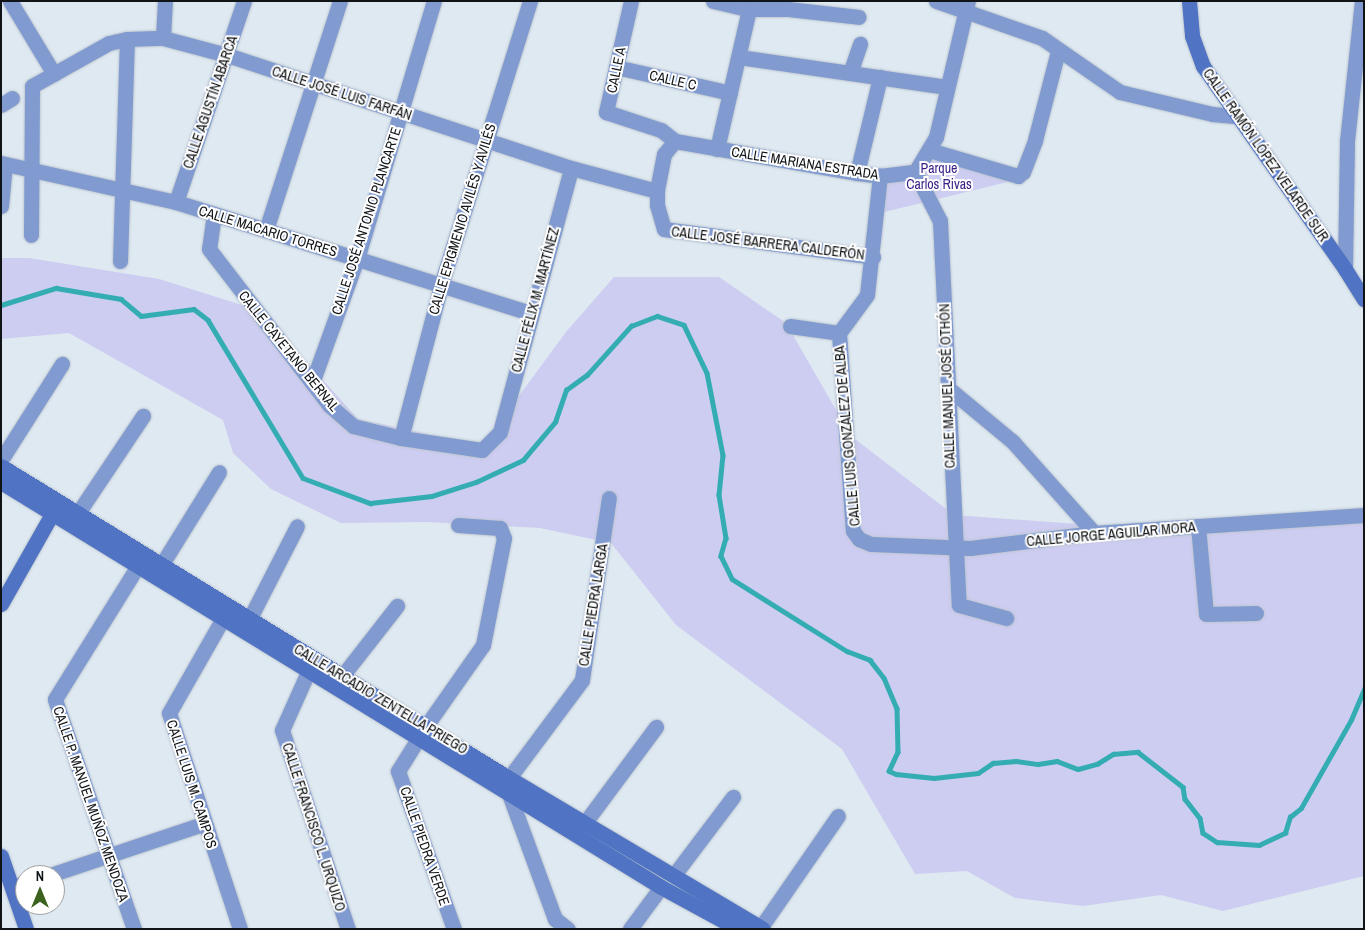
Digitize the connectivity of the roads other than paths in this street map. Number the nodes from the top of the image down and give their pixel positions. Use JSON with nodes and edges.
{"nodes":[{"id":1,"x":10,"y":1,"type":"edge"},
{"id":2,"x":165,"y":1,"type":"edge"},
{"id":3,"x":244,"y":1,"type":"edge"},
{"id":4,"x":340,"y":1,"type":"edge"},
{"id":5,"x":434,"y":1,"type":"edge"},
{"id":6,"x":530,"y":1,"type":"edge"},
{"id":7,"x":631,"y":1,"type":"edge"},
{"id":8,"x":713,"y":1,"type":"edge"},
{"id":9,"x":936,"y":1,"type":"edge"},
{"id":10,"x":1190,"y":1,"type":"edge"},
{"id":11,"x":1362,"y":1,"type":"edge"},
{"id":12,"x":750,"y":5,"type":"edge"},
{"id":13,"x":966,"y":6,"type":"edge"},
{"id":14,"x":860,"y":17,"type":"dead end"},
{"id":15,"x":163,"y":38,"type":"junction"},
{"id":16,"x":127,"y":39,"type":"junction"},
{"id":17,"x":860,"y":44,"type":"dead end"},
{"id":18,"x":1058,"y":51,"type":"junction"},
{"id":19,"x":227,"y":56,"type":"junction"},
{"id":20,"x":739,"y":57,"type":"junction"},
{"id":21,"x":616,"y":66,"type":"junction"},
{"id":22,"x":850,"y":73,"type":"junction"},
{"id":23,"x":54,"y":74,"type":"junction"},
{"id":24,"x":880,"y":77,"type":"junction"},
{"id":25,"x":314,"y":84,"type":"junction"},
{"id":26,"x":947,"y":87,"type":"junction"},
{"id":27,"x":730,"y":93,"type":"junction"},
{"id":28,"x":401,"y":112,"type":"junction"},
{"id":29,"x":1237,"y":116,"type":"junction"},
{"id":30,"x":485,"y":140,"type":"junction"},
{"id":31,"x":675,"y":141,"type":"junction"},
{"id":32,"x":717,"y":149,"type":"junction"},
{"id":33,"x":929,"y":150,"type":"junction"},
{"id":34,"x":3,"y":164,"type":"edge"},
{"id":35,"x":571,"y":168,"type":"junction"},
{"id":36,"x":32,"y":170,"type":"junction"},
{"id":37,"x":915,"y":172,"type":"junction"},
{"id":38,"x":857,"y":173,"type":"junction"},
{"id":39,"x":880,"y":176,"type":"junction"},
{"id":40,"x":120,"y":190,"type":"junction"},
{"id":41,"x":657,"y":190,"type":"junction"},
{"id":42,"x":176,"y":202,"type":"junction"},
{"id":43,"x":1,"y":206,"type":"edge"},
{"id":44,"x":214,"y":214,"type":"junction"},
{"id":45,"x":266,"y":230,"type":"junction"},
{"id":46,"x":31,"y":235,"type":"dead end"},
{"id":47,"x":873,"y":257,"type":"junction"},
{"id":48,"x":357,"y":259,"type":"junction"},
{"id":49,"x":120,"y":261,"type":"dead end"},
{"id":50,"x":1345,"y":268,"type":"junction"},
{"id":51,"x":441,"y":285,"type":"junction"},
{"id":52,"x":1364,"y":300,"type":"edge"},
{"id":53,"x":531,"y":313,"type":"junction"},
{"id":54,"x":790,"y":326,"type":"dead end"},
{"id":55,"x":839,"y":333,"type":"junction"},
{"id":56,"x":62,"y":364,"type":"dead end"},
{"id":57,"x":312,"y":383,"type":"junction"},
{"id":58,"x":948,"y":388,"type":"junction"},
{"id":59,"x":143,"y":416,"type":"dead end"},
{"id":60,"x":500,"y":432,"type":"joint"},
{"id":61,"x":400,"y":438,"type":"junction"},
{"id":62,"x":1,"y":460,"type":"edge"},
{"id":63,"x":1,"y":466,"type":"edge"},
{"id":64,"x":220,"y":472,"type":"dead end"},
{"id":65,"x":1,"y":482,"type":"edge"},
{"id":66,"x":609,"y":498,"type":"dead end"},
{"id":67,"x":78,"y":513,"type":"junction"},
{"id":68,"x":52,"y":514,"type":"junction"},
{"id":69,"x":1364,"y":515,"type":"edge"},
{"id":70,"x":458,"y":525,"type":"dead end"},
{"id":71,"x":297,"y":526,"type":"dead end"},
{"id":72,"x":1198,"y":526,"type":"junction"},
{"id":73,"x":1094,"y":533,"type":"junction"},
{"id":74,"x":859,"y":539,"type":"joint"},
{"id":75,"x":954,"y":547,"type":"junction"},
{"id":76,"x":145,"y":554,"type":"junction"},
{"id":77,"x":162,"y":564,"type":"junction"},
{"id":78,"x":138,"y":568,"type":"junction"},
{"id":79,"x":1,"y":604,"type":"edge"},
{"id":80,"x":397,"y":606,"type":"dead end"},
{"id":81,"x":1256,"y":613,"type":"dead end"},
{"id":82,"x":250,"y":618,"type":"junction"},
{"id":83,"x":1006,"y":618,"type":"dead end"},
{"id":84,"x":222,"y":620,"type":"junction"},
{"id":85,"x":308,"y":672,"type":"junction"},
{"id":86,"x":342,"y":675,"type":"junction"},
{"id":87,"x":656,"y":728,"type":"dead end"},
{"id":88,"x":422,"y":732,"type":"junction"},
{"id":89,"x":509,"y":778,"type":"junction"},
{"id":90,"x":508,"y":794,"type":"junction"},
{"id":91,"x":734,"y":798,"type":"dead end"},
{"id":92,"x":838,"y":816,"type":"dead end"},
{"id":93,"x":586,"y":821,"type":"junction"},
{"id":94,"x":205,"y":823,"type":"junction"},
{"id":95,"x":576,"y":836,"type":"junction"},
{"id":96,"x":1,"y":856,"type":"edge"},
{"id":97,"x":109,"y":856,"type":"junction"},
{"id":98,"x":65,"y":870,"type":"edge"},
{"id":99,"x":674,"y":875,"type":"junction"},
{"id":100,"x":15,"y":880,"type":"edge"},
{"id":101,"x":661,"y":887,"type":"junction"},
{"id":102,"x":23,"y":915,"type":"edge"},
{"id":103,"x":762,"y":928,"type":"edge"},
{"id":104,"x":26,"y":929,"type":"edge"},
{"id":105,"x":134,"y":929,"type":"edge"},
{"id":106,"x":240,"y":929,"type":"edge"},
{"id":107,"x":348,"y":929,"type":"edge"},
{"id":108,"x":454,"y":929,"type":"edge"},
{"id":109,"x":568,"y":929,"type":"edge"},
{"id":110,"x":630,"y":929,"type":"edge"},
{"id":111,"x":738,"y":929,"type":"edge"}],
"edges":[{"from":1,"to":23,"type":"street"},
{"from":2,"to":15,"type":"street"},
{"from":3,"to":19,"type":"street","name":"CALLE AGUSTÍN ABARCA"},
{"from":4,"to":25,"type":"street"},
{"from":5,"to":28,"type":"street","name":"CALLE JOSÉ ANTONIO PLANCARTE"},
{"from":6,"to":30,"type":"street","name":"CALLE EPIGMENIO AVILÉS Y AVILÉS"},
{"from":7,"to":21,"type":"street","name":"CALLE A"},
{"from":8,"to":12,"type":"street"},
{"from":9,"to":13,"type":"street"},
{"from":10,"to":29,"type":"street","name":"CALLE RAMÓN LÓPEZ VELARDE SUR"},
{"from":11,"to":50,"type":"street"},
{"from":12,"to":14,"type":"street"},
{"from":12,"to":20,"type":"street"},
{"from":13,"to":18,"type":"street"},
{"from":13,"to":26,"type":"street"},
{"from":15,"to":16,"type":"street","name":"CALLE JOSÉ LUIS FARFÁN"},
{"from":15,"to":19,"type":"street","name":"CALLE JOSÉ LUIS FARFÁN"},
{"from":16,"to":23,"type":"street","name":"CALLE JOSÉ LUIS FARFÁN"},
{"from":16,"to":40,"type":"street"},
{"from":17,"to":22,"type":"street"},
{"from":18,"to":29,"type":"street"},
{"from":18,"to":33,"type":"street"},
{"from":19,"to":25,"type":"street","name":"CALLE JOSÉ LUIS FARFÁN"},
{"from":19,"to":42,"type":"street","name":"CALLE AGUSTÍN ABARCA"},
{"from":20,"to":22,"type":"street"},
{"from":20,"to":27,"type":"street"},
{"from":21,"to":27,"type":"street","name":"CALLE C"},
{"from":21,"to":31,"type":"street","name":"CALLE A"},
{"from":22,"to":24,"type":"street"},
{"from":23,"to":36,"type":"street","name":"CALLE JOSÉ LUIS FARFÁN"},
{"from":24,"to":26,"type":"street"},
{"from":24,"to":38,"type":"street"},
{"from":25,"to":28,"type":"street","name":"CALLE JOSÉ LUIS FARFÁN"},
{"from":25,"to":45,"type":"street"},
{"from":26,"to":33,"type":"street"},
{"from":27,"to":32,"type":"street"},
{"from":28,"to":30,"type":"street","name":"CALLE JOSÉ LUIS FARFÁN"},
{"from":28,"to":48,"type":"street","name":"CALLE JOSÉ ANTONIO PLANCARTE"},
{"from":29,"to":50,"type":"street","name":"CALLE RAMÓN LÓPEZ VELARDE SUR"},
{"from":30,"to":35,"type":"street","name":"CALLE JOSÉ LUIS FARFÁN"},
{"from":30,"to":51,"type":"street","name":"CALLE EPIGMENIO AVILÉS Y AVILÉS"},
{"from":31,"to":32,"type":"street","name":"CALLE MARIANA ESTRADA"},
{"from":31,"to":41,"type":"street"},
{"from":32,"to":38,"type":"street","name":"CALLE MARIANA ESTRADA"},
{"from":33,"to":37,"type":"street"},
{"from":34,"to":36,"type":"street","name":"CALLE MACARIO TORRES"},
{"from":34,"to":43,"type":"street"},
{"from":35,"to":41,"type":"street","name":"CALLE JOSÉ LUIS FARFÁN"},
{"from":35,"to":53,"type":"street","name":"CALLE FÉLIX M. MARTÍNEZ"},
{"from":36,"to":40,"type":"street","name":"CALLE MACARIO TORRES"},
{"from":36,"to":46,"type":"street"},
{"from":37,"to":39,"type":"street","name":"CALLE MARIANA ESTRADA"},
{"from":37,"to":58,"type":"street","name":"CALLE MANUEL JOSÉ OTHÓN"},
{"from":38,"to":39,"type":"street","name":"CALLE MARIANA ESTRADA"},
{"from":39,"to":47,"type":"street"},
{"from":40,"to":42,"type":"street","name":"CALLE MACARIO TORRES"},
{"from":40,"to":49,"type":"street"},
{"from":41,"to":47,"type":"street","name":"CALLE JOSÉ BARRERA CALDERÓN"},
{"from":42,"to":44,"type":"street","name":"CALLE MACARIO TORRES"},
{"from":44,"to":45,"type":"street","name":"CALLE MACARIO TORRES"},
{"from":44,"to":57,"type":"street","name":"CALLE CAYETANO BERNAL"},
{"from":45,"to":48,"type":"street","name":"CALLE MACARIO TORRES"},
{"from":47,"to":55,"type":"street"},
{"from":48,"to":51,"type":"street","name":"CALLE MACARIO TORRES"},
{"from":48,"to":57,"type":"street","name":"CALLE JOSÉ ANTONIO PLANCARTE"},
{"from":50,"to":52,"type":"street","name":"CALLE RAMÓN LÓPEZ VELARDE SUR"},
{"from":51,"to":53,"type":"street","name":"CALLE MACARIO TORRES"},
{"from":51,"to":61,"type":"street","name":"CALLE EPIGMENIO AVILÉS Y AVILÉS"},
{"from":53,"to":60,"type":"street","name":"CALLE FÉLIX M. MARTÍNEZ"},
{"from":54,"to":55,"type":"street"},
{"from":55,"to":74,"type":"street","name":"CALLE LUIS GONZÁLEZ DE ALBA"},
{"from":56,"to":62,"type":"street"},
{"from":57,"to":61,"type":"street","name":"CALLE CAYETANO BERNAL"},
{"from":58,"to":73,"type":"street"},
{"from":58,"to":75,"type":"street","name":"CALLE MANUEL JOSÉ OTHÓN"},
{"from":59,"to":67,"type":"street"},
{"from":60,"to":61,"type":"street","name":"CALLE CAYETANO BERNAL"},
{"from":63,"to":67,"type":"street","name":"CALLE ARCADIO ZENTELLA PRIEGO"},
{"from":64,"to":77,"type":"street"},
{"from":65,"to":68,"type":"street","name":"CALLE ARCADIO ZENTELLA PRIEGO"},
{"from":66,"to":89,"type":"street","name":"CALLE PIEDRA LARGA"},
{"from":67,"to":76,"type":"street","name":"CALLE ARCADIO ZENTELLA PRIEGO"},
{"from":68,"to":78,"type":"street","name":"CALLE ARCADIO ZENTELLA PRIEGO"},
{"from":68,"to":79,"type":"street"},
{"from":69,"to":72,"type":"street","name":"CALLE JORGE AGUILAR MORA"},
{"from":70,"to":88,"type":"street"},
{"from":71,"to":82,"type":"street"},
{"from":72,"to":73,"type":"street","name":"CALLE JORGE AGUILAR MORA"},
{"from":72,"to":81,"type":"street"},
{"from":73,"to":75,"type":"street","name":"CALLE JORGE AGUILAR MORA"},
{"from":74,"to":75,"type":"street","name":"CALLE JORGE AGUILAR MORA"},
{"from":75,"to":83,"type":"street","name":"CALLE MANUEL JOSÉ OTHÓN"},
{"from":76,"to":77,"type":"street","name":"CALLE ARCADIO ZENTELLA PRIEGO"},
{"from":76,"to":78,"type":"street","name":"CALLE P. MANUEL MUÑOZ MENDOZA"},
{"from":77,"to":82,"type":"street","name":"CALLE ARCADIO ZENTELLA PRIEGO"},
{"from":78,"to":84,"type":"street","name":"CALLE ARCADIO ZENTELLA PRIEGO"},
{"from":78,"to":97,"type":"street","name":"CALLE P. MANUEL MUÑOZ MENDOZA"},
{"from":80,"to":86,"type":"street"},
{"from":82,"to":86,"type":"street","name":"CALLE ARCADIO ZENTELLA PRIEGO"},
{"from":84,"to":85,"type":"street","name":"CALLE ARCADIO ZENTELLA PRIEGO"},
{"from":84,"to":94,"type":"street","name":"CALLE LUIS M. CAMPOS"},
{"from":85,"to":88,"type":"street","name":"CALLE ARCADIO ZENTELLA PRIEGO"},
{"from":85,"to":107,"type":"street","name":"CALLE FRANCISCO L. URQUIZO"},
{"from":86,"to":88,"type":"street","name":"CALLE ARCADIO ZENTELLA PRIEGO"},
{"from":87,"to":93,"type":"street"},
{"from":88,"to":89,"type":"street","name":"CALLE ARCADIO ZENTELLA PRIEGO"},
{"from":88,"to":90,"type":"street","name":"CALLE ARCADIO ZENTELLA PRIEGO"},
{"from":88,"to":108,"type":"street","name":"CALLE PIEDRA VERDE"},
{"from":89,"to":93,"type":"street","name":"CALLE ARCADIO ZENTELLA PRIEGO"},
{"from":90,"to":95,"type":"street","name":"CALLE ARCADIO ZENTELLA PRIEGO"},
{"from":90,"to":109,"type":"street"},
{"from":91,"to":99,"type":"street"},
{"from":92,"to":103,"type":"street"},
{"from":93,"to":95,"type":"street"},
{"from":93,"to":99,"type":"street","name":"CALLE ARCADIO ZENTELLA PRIEGO"},
{"from":94,"to":97,"type":"street"},
{"from":94,"to":106,"type":"street","name":"CALLE LUIS M. CAMPOS"},
{"from":95,"to":101,"type":"street","name":"CALLE ARCADIO ZENTELLA PRIEGO"},
{"from":96,"to":100,"type":"street"},
{"from":97,"to":98,"type":"street"},
{"from":97,"to":105,"type":"street","name":"CALLE P. MANUEL MUÑOZ MENDOZA"},
{"from":99,"to":103,"type":"street","name":"CALLE ARCADIO ZENTELLA PRIEGO"},
{"from":101,"to":110,"type":"street"},
{"from":101,"to":111,"type":"street","name":"CALLE ARCADIO ZENTELLA PRIEGO"},
{"from":102,"to":104,"type":"street"}]}
